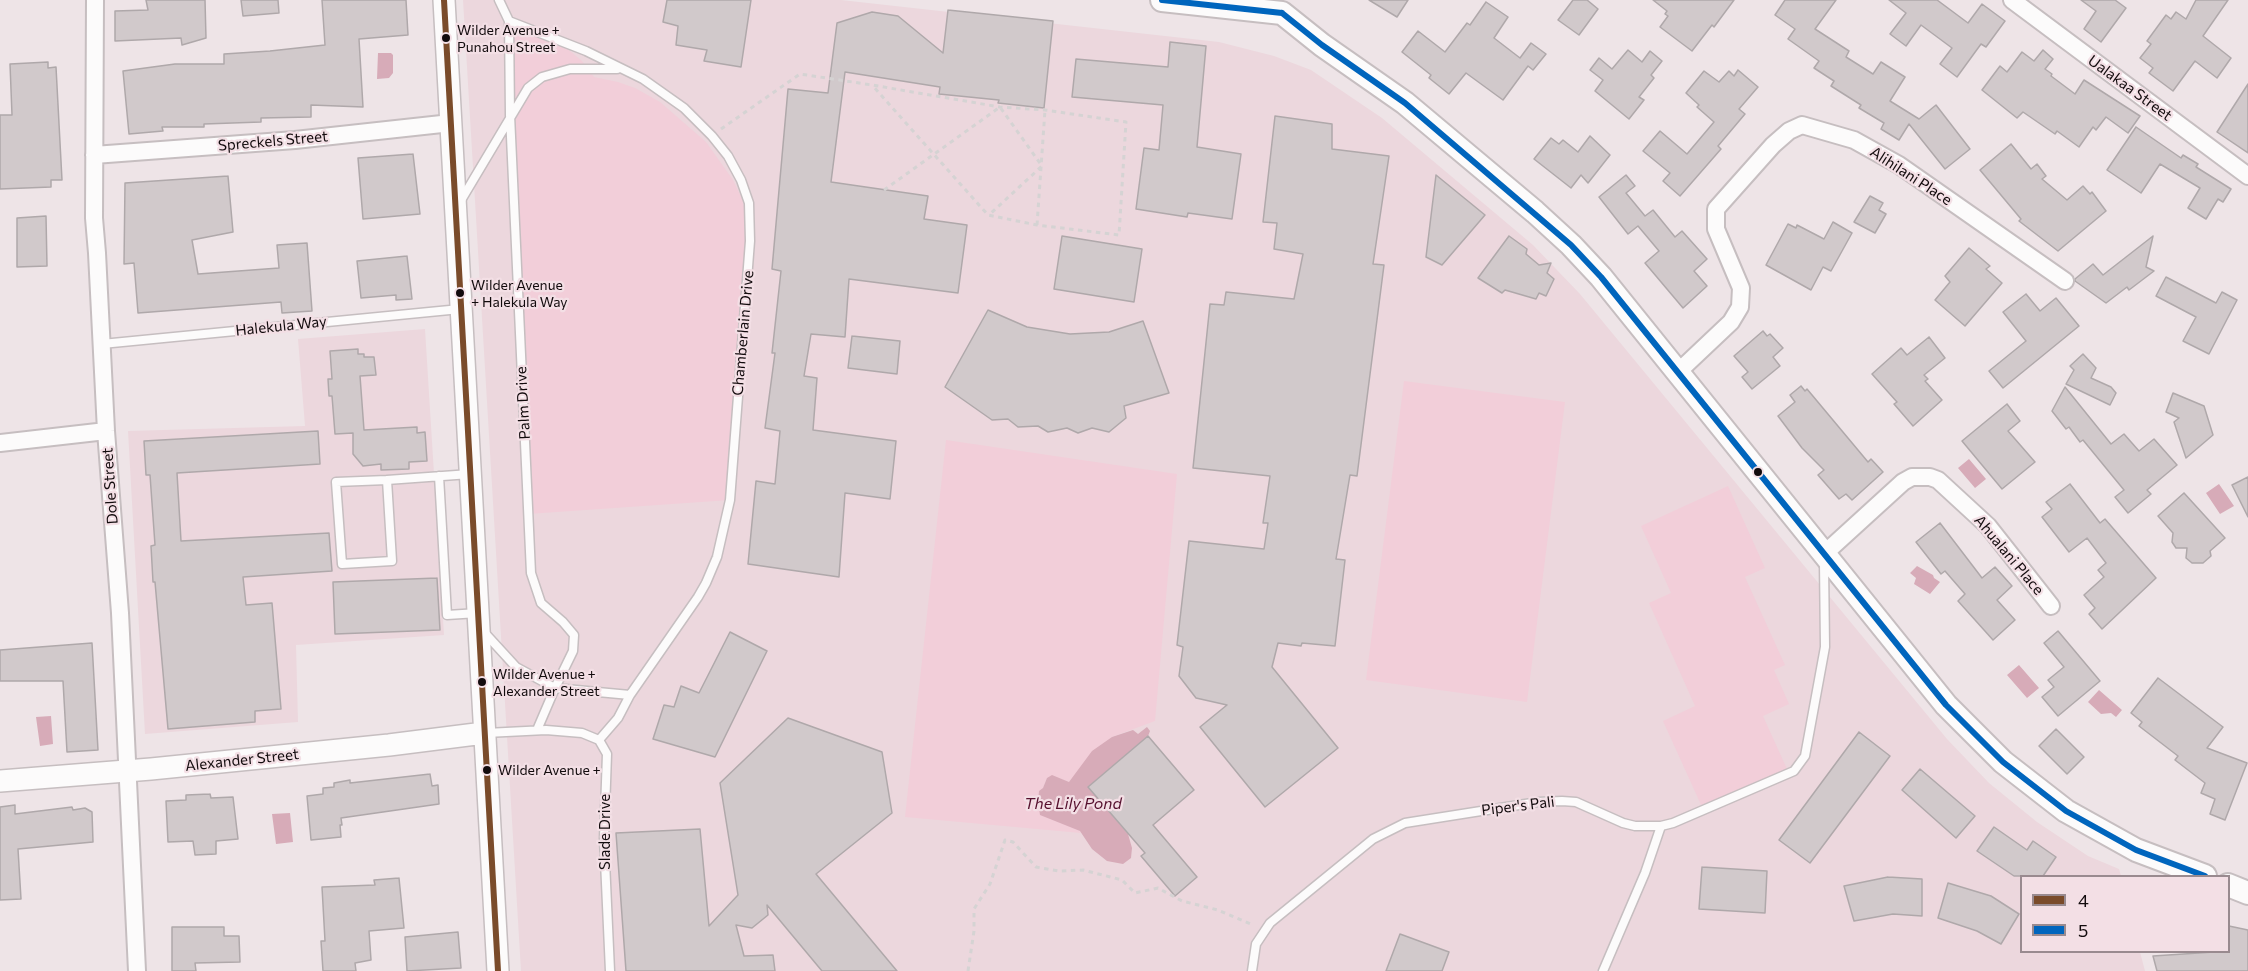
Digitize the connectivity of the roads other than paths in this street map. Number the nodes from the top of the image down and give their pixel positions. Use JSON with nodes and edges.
{"nodes":[{"id":1,"x":95,"y":0,"type":"edge"},
{"id":2,"x":444,"y":0,"type":"edge"},
{"id":3,"x":499,"y":0,"type":"edge"},
{"id":4,"x":1162,"y":0,"type":"edge"},
{"id":5,"x":2012,"y":0,"type":"edge"},
{"id":6,"x":1282,"y":6,"type":"edge"},
{"id":7,"x":508,"y":21,"type":"junction"},
{"id":8,"x":621,"y":69,"type":"junction"},
{"id":9,"x":510,"y":115,"type":"junction"},
{"id":10,"x":451,"y":123,"type":"junction"},
{"id":11,"x":94,"y":155,"type":"junction"},
{"id":12,"x":2248,"y":176,"type":"edge"},
{"id":13,"x":456,"y":211,"type":"junction"},
{"id":14,"x":2065,"y":281,"type":"dead end"},
{"id":15,"x":461,"y":309,"type":"junction"},
{"id":16,"x":102,"y":344,"type":"junction"},
{"id":17,"x":1677,"y":373,"type":"junction"},
{"id":18,"x":106,"y":431,"type":"junction"},
{"id":19,"x":0,"y":443,"type":"edge"},
{"id":20,"x":470,"y":474,"type":"junction"},
{"id":21,"x":439,"y":476,"type":"junction"},
{"id":22,"x":387,"y":480,"type":"junction"},
{"id":23,"x":1824,"y":554,"type":"junction"},
{"id":24,"x":2051,"y":606,"type":"dead end"},
{"id":25,"x":478,"y":619,"type":"junction"},
{"id":26,"x":555,"y":688,"type":"junction"},
{"id":27,"x":630,"y":695,"type":"junction"},
{"id":28,"x":537,"y":730,"type":"junction"},
{"id":29,"x":484,"y":733,"type":"junction"},
{"id":30,"x":599,"y":740,"type":"junction"},
{"id":31,"x":128,"y":771,"type":"junction"},
{"id":32,"x":0,"y":781,"type":"edge"},
{"id":33,"x":1661,"y":826,"type":"junction"},
{"id":34,"x":2202,"y":875,"type":"edge"},
{"id":35,"x":2230,"y":885,"type":"edge"},
{"id":36,"x":2248,"y":893,"type":"edge"},
{"id":37,"x":137,"y":971,"type":"edge"},
{"id":38,"x":498,"y":971,"type":"edge"},
{"id":39,"x":610,"y":971,"type":"edge"},
{"id":40,"x":1252,"y":971,"type":"edge"},
{"id":41,"x":1603,"y":971,"type":"edge"}],
"edges":[{"from":1,"to":11,"type":"street","name":"Dole Street"},
{"from":2,"to":10,"type":"street"},
{"from":3,"to":7,"type":"lane","name":"Palm Drive"},
{"from":4,"to":6,"type":"main road"},
{"from":5,"to":12,"type":"street","name":"Ualakaa Street"},
{"from":6,"to":17,"type":"main road"},
{"from":7,"to":8,"type":"lane","name":"Chamberlain Drive"},
{"from":7,"to":9,"type":"lane","name":"Palm Drive"},
{"from":8,"to":9,"type":"lane"},
{"from":8,"to":27,"type":"lane","name":"Chamberlain Drive"},
{"from":9,"to":13,"type":"lane"},
{"from":9,"to":26,"type":"lane","name":"Palm Drive"},
{"from":10,"to":11,"type":"street","name":"Spreckels Street"},
{"from":10,"to":13,"type":"street"},
{"from":11,"to":16,"type":"street","name":"Dole Street"},
{"from":13,"to":15,"type":"street"},
{"from":14,"to":17,"type":"street","name":"Alihilani Place"},
{"from":15,"to":16,"type":"lane","name":"Halekula Way"},
{"from":15,"to":20,"type":"street"},
{"from":16,"to":18,"type":"street","name":"Dole Street"},
{"from":17,"to":23,"type":"main road"},
{"from":18,"to":19,"type":"street"},
{"from":18,"to":31,"type":"street","name":"Dole Street"},
{"from":20,"to":21,"type":"lane"},
{"from":20,"to":25,"type":"street"},
{"from":21,"to":22,"type":"lane"},
{"from":21,"to":25,"type":"lane"},
{"from":22,"to":22,"type":"lane"},
{"from":23,"to":24,"type":"street","name":"Ahualani Place"},
{"from":23,"to":33,"type":"lane","name":"Piper's Pali"},
{"from":23,"to":34,"type":"main road"},
{"from":25,"to":26,"type":"lane"},
{"from":25,"to":29,"type":"street"},
{"from":26,"to":27,"type":"lane"},
{"from":26,"to":28,"type":"lane"},
{"from":27,"to":30,"type":"lane","name":"Chamberlain Drive"},
{"from":28,"to":29,"type":"lane"},
{"from":28,"to":30,"type":"lane"},
{"from":29,"to":31,"type":"street","name":"Alexander Street"},
{"from":29,"to":38,"type":"street"},
{"from":30,"to":39,"type":"lane","name":"Slade Drive"},
{"from":31,"to":32,"type":"street","name":"Alexander Street"},
{"from":31,"to":37,"type":"street","name":"Dole Street"},
{"from":33,"to":40,"type":"lane","name":"Piper's Pali"},
{"from":33,"to":41,"type":"lane"},
{"from":35,"to":36,"type":"main road"}]}
